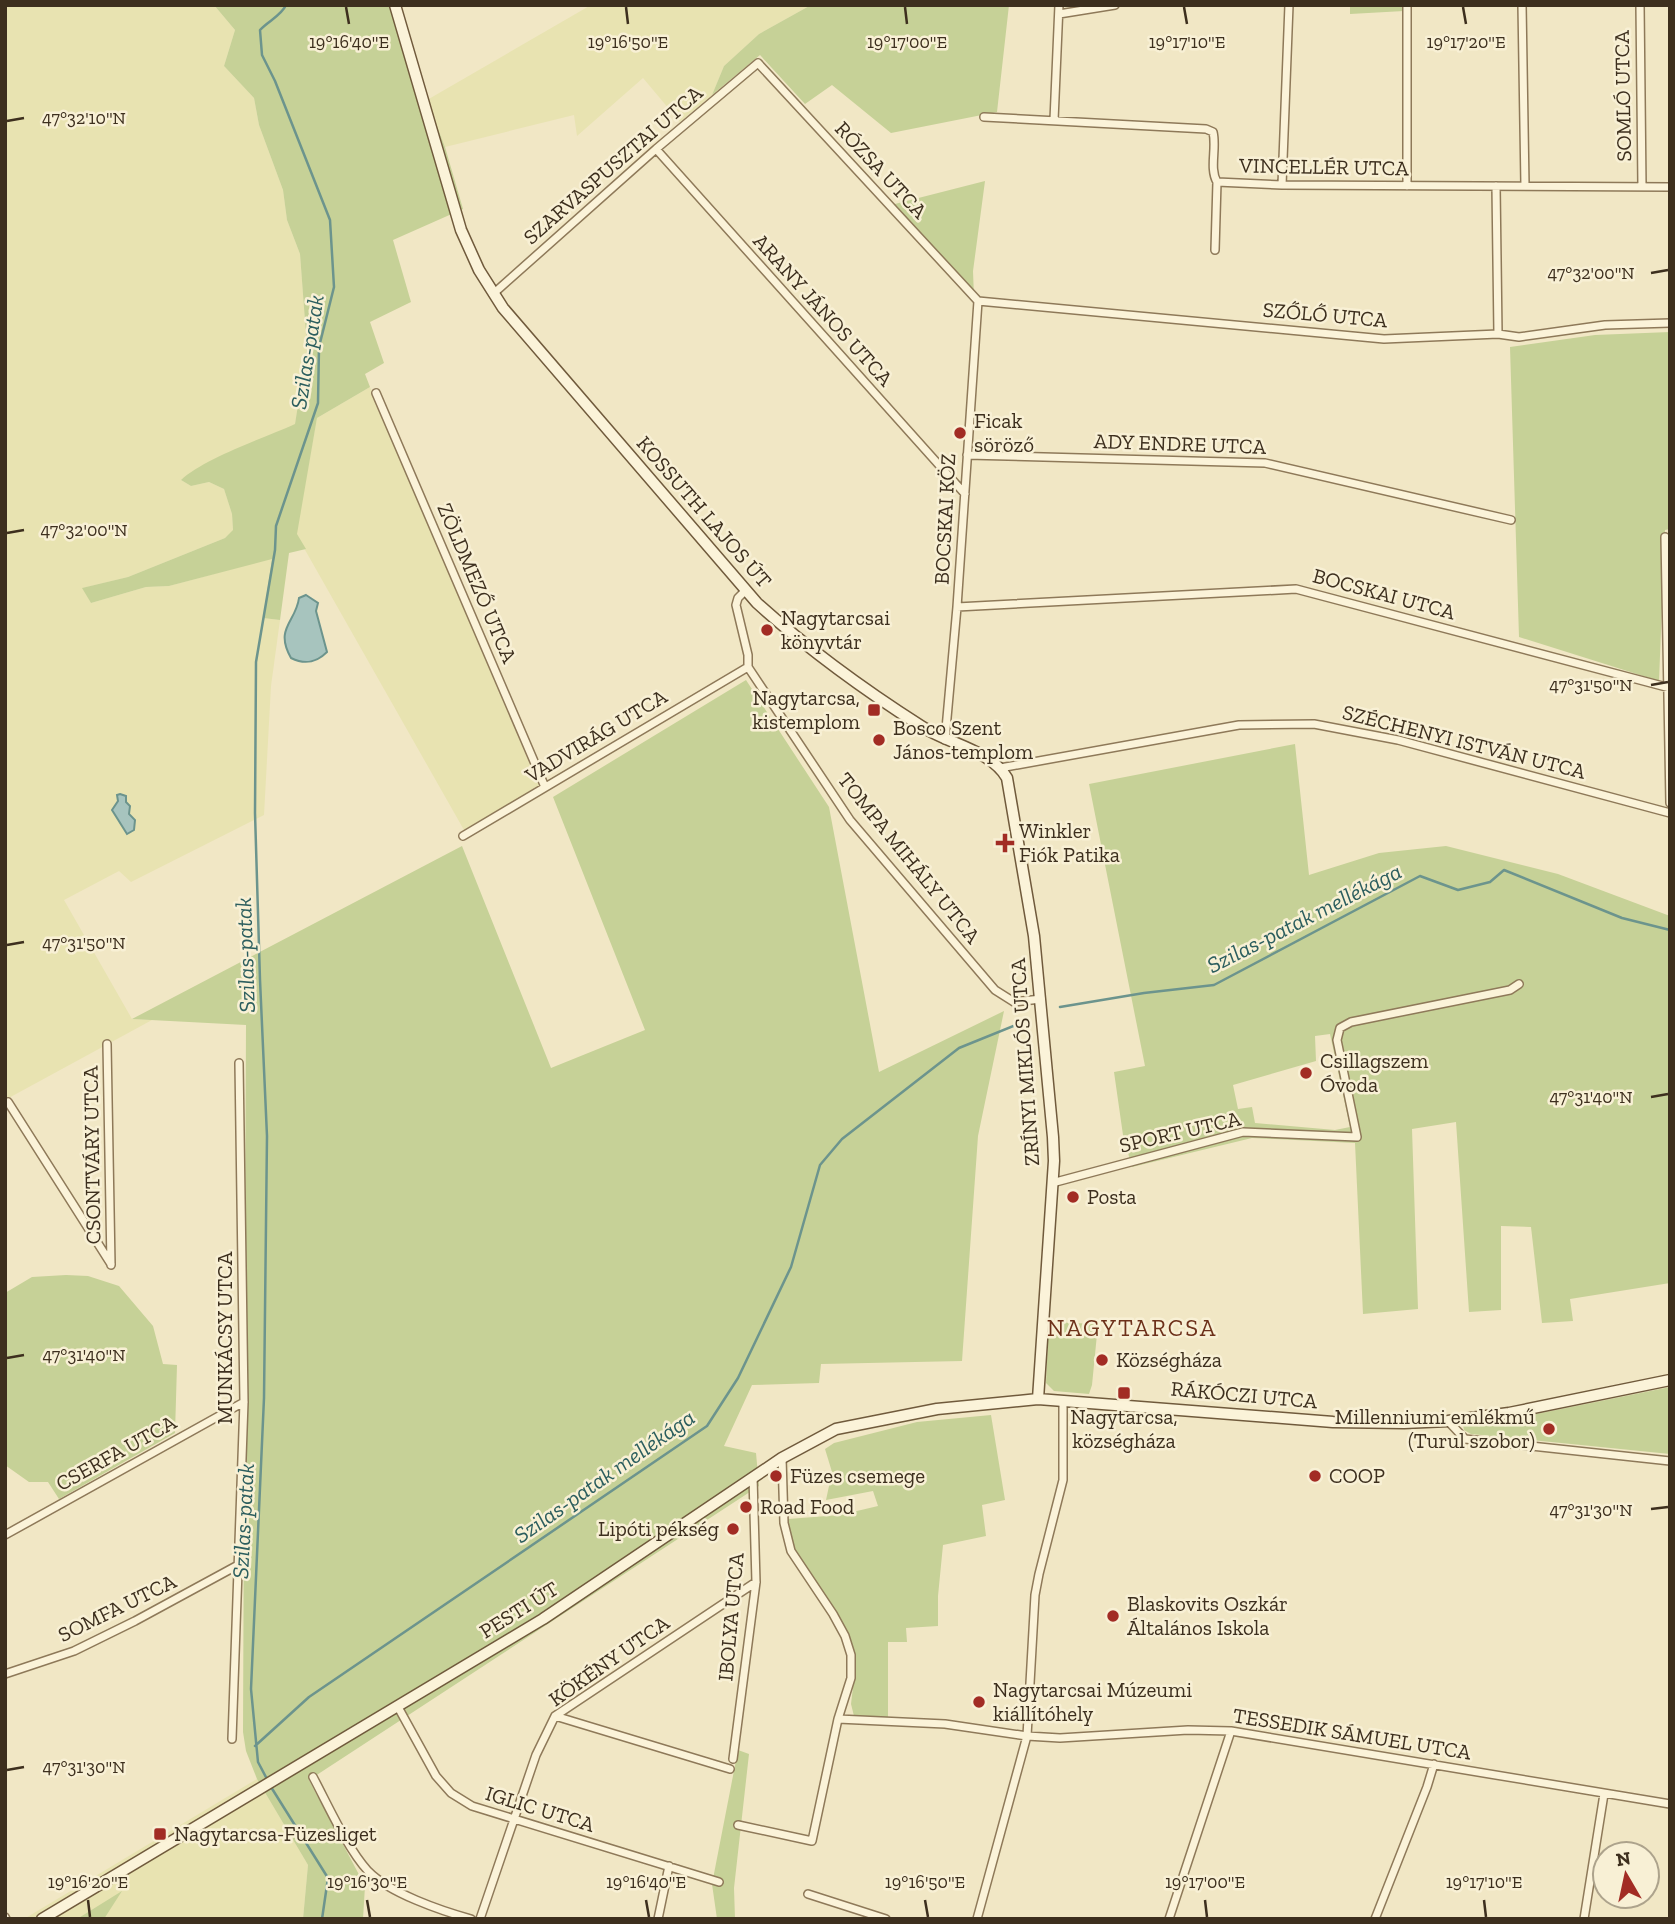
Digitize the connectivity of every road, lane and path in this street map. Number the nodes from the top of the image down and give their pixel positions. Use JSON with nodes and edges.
{"nodes":[{"id":1,"x":395,"y":5,"type":"edge"},
{"id":2,"x":1059,"y":5,"type":"edge"},
{"id":3,"x":1115,"y":5,"type":"edge"},
{"id":4,"x":1289,"y":5,"type":"edge"},
{"id":5,"x":1407,"y":5,"type":"edge"},
{"id":6,"x":1522,"y":5,"type":"edge"},
{"id":7,"x":1640,"y":5,"type":"edge"},
{"id":8,"x":1059,"y":15,"type":"junction"},
{"id":9,"x":758,"y":63,"type":"joint"},
{"id":10,"x":984,"y":117,"type":"dead end"},
{"id":11,"x":1054,"y":120,"type":"junction"},
{"id":12,"x":656,"y":149,"type":"junction"},
{"id":13,"x":1217,"y":182,"type":"junction"},
{"id":14,"x":1282,"y":185,"type":"junction"},
{"id":15,"x":1406,"y":186,"type":"junction"},
{"id":16,"x":1496,"y":186,"type":"junction"},
{"id":17,"x":1525,"y":186,"type":"junction"},
{"id":18,"x":1642,"y":187,"type":"junction"},
{"id":19,"x":1670,"y":187,"type":"edge"},
{"id":20,"x":1215,"y":250,"type":"dead end"},
{"id":21,"x":493,"y":294,"type":"junction"},
{"id":22,"x":978,"y":301,"type":"junction"},
{"id":23,"x":1670,"y":323,"type":"edge"},
{"id":24,"x":1498,"y":334,"type":"junction"},
{"id":25,"x":376,"y":393,"type":"dead end"},
{"id":26,"x":967,"y":455,"type":"junction"},
{"id":27,"x":965,"y":494,"type":"junction"},
{"id":28,"x":1511,"y":520,"type":"dead end"},
{"id":29,"x":1665,"y":537,"type":"dead end"},
{"id":30,"x":746,"y":590,"type":"junction"},
{"id":31,"x":1668,"y":592,"type":"edge"},
{"id":32,"x":957,"y":607,"type":"junction"},
{"id":33,"x":748,"y":667,"type":"junction"},
{"id":34,"x":1668,"y":688,"type":"edge"},
{"id":35,"x":946,"y":740,"type":"junction"},
{"id":36,"x":1000,"y":768,"type":"junction"},
{"id":37,"x":545,"y":787,"type":"junction"},
{"id":38,"x":1670,"y":803,"type":"edge"},
{"id":39,"x":1670,"y":813,"type":"edge"},
{"id":40,"x":463,"y":836,"type":"dead end"},
{"id":41,"x":1519,"y":985,"type":"dead end"},
{"id":42,"x":1041,"y":1002,"type":"junction"},
{"id":43,"x":107,"y":1044,"type":"dead end"},
{"id":44,"x":239,"y":1063,"type":"dead end"},
{"id":45,"x":7,"y":1103,"type":"edge"},
{"id":46,"x":1052,"y":1183,"type":"junction"},
{"id":47,"x":1670,"y":1380,"type":"edge"},
{"id":48,"x":1038,"y":1399,"type":"junction"},
{"id":49,"x":1063,"y":1400,"type":"junction"},
{"id":50,"x":244,"y":1402,"type":"junction"},
{"id":51,"x":1448,"y":1421,"type":"junction"},
{"id":52,"x":782,"y":1458,"type":"junction"},
{"id":53,"x":1670,"y":1461,"type":"edge"},
{"id":54,"x":753,"y":1477,"type":"junction"},
{"id":55,"x":5,"y":1535,"type":"edge"},
{"id":56,"x":240,"y":1564,"type":"junction"},
{"id":57,"x":756,"y":1582,"type":"junction"},
{"id":58,"x":5,"y":1674,"type":"edge"},
{"id":59,"x":398,"y":1707,"type":"junction"},
{"id":60,"x":555,"y":1716,"type":"junction"},
{"id":61,"x":838,"y":1719,"type":"junction"},
{"id":62,"x":1231,"y":1731,"type":"junction"},
{"id":63,"x":1027,"y":1736,"type":"junction"},
{"id":64,"x":232,"y":1739,"type":"dead end"},
{"id":65,"x":733,"y":1759,"type":"dead end"},
{"id":66,"x":1434,"y":1764,"type":"junction"},
{"id":67,"x":730,"y":1769,"type":"dead end"},
{"id":68,"x":313,"y":1777,"type":"dead end"},
{"id":69,"x":1604,"y":1794,"type":"junction"},
{"id":70,"x":1670,"y":1804,"type":"edge"},
{"id":71,"x":513,"y":1819,"type":"junction"},
{"id":72,"x":738,"y":1825,"type":"dead end"},
{"id":73,"x":669,"y":1866,"type":"junction"},
{"id":74,"x":719,"y":1882,"type":"dead end"},
{"id":75,"x":808,"y":1894,"type":"dead end"},
{"id":76,"x":42,"y":1919,"type":"edge"},
{"id":77,"x":471,"y":1919,"type":"edge"},
{"id":78,"x":480,"y":1919,"type":"edge"},
{"id":79,"x":658,"y":1919,"type":"edge"},
{"id":80,"x":886,"y":1919,"type":"edge"},
{"id":81,"x":977,"y":1919,"type":"edge"},
{"id":82,"x":1169,"y":1919,"type":"edge"},
{"id":83,"x":1375,"y":1919,"type":"edge"},
{"id":84,"x":1584,"y":1919,"type":"edge"}],
"edges":[{"from":1,"to":21,"type":"main road","name":"KOSSUTH LAJOS ÚT"},
{"from":2,"to":8,"type":"street"},
{"from":3,"to":8,"type":"street"},
{"from":4,"to":14,"type":"street"},
{"from":5,"to":15,"type":"street"},
{"from":6,"to":17,"type":"street"},
{"from":7,"to":18,"type":"street","name":"SOMLÓ UTCA"},
{"from":8,"to":11,"type":"street"},
{"from":9,"to":12,"type":"street","name":"SZARVASPUSZTAI UTCA"},
{"from":9,"to":22,"type":"street","name":"RÓZSA UTCA"},
{"from":10,"to":11,"type":"street","name":"VINCELLÉR UTCA"},
{"from":11,"to":13,"type":"street","name":"VINCELLÉR UTCA"},
{"from":12,"to":21,"type":"street","name":"SZARVASPUSZTAI UTCA"},
{"from":12,"to":27,"type":"street","name":"ARANY JÁNOS UTCA"},
{"from":13,"to":14,"type":"street","name":"VINCELLÉR UTCA"},
{"from":13,"to":20,"type":"street"},
{"from":14,"to":15,"type":"street","name":"VINCELLÉR UTCA"},
{"from":15,"to":16,"type":"street","name":"VINCELLÉR UTCA"},
{"from":16,"to":17,"type":"street","name":"VINCELLÉR UTCA"},
{"from":16,"to":24,"type":"street"},
{"from":17,"to":18,"type":"street","name":"VINCELLÉR UTCA"},
{"from":18,"to":19,"type":"street","name":"VINCELLÉR UTCA"},
{"from":21,"to":30,"type":"main road","name":"KOSSUTH LAJOS ÚT"},
{"from":22,"to":24,"type":"street","name":"SZŐLŐ UTCA"},
{"from":22,"to":26,"type":"street","name":"BOCSKAI KÖZ"},
{"from":23,"to":24,"type":"street","name":"SZŐLŐ UTCA"},
{"from":25,"to":37,"type":"street","name":"ZÖLDMEZŐ UTCA"},
{"from":26,"to":27,"type":"street","name":"BOCSKAI KÖZ"},
{"from":26,"to":28,"type":"street","name":"ADY ENDRE UTCA"},
{"from":27,"to":32,"type":"street","name":"BOCSKAI KÖZ"},
{"from":29,"to":31,"type":"street"},
{"from":30,"to":33,"type":"street","name":"TOMPA MIHÁLY UTCA"},
{"from":30,"to":35,"type":"main road","name":"KOSSUTH LAJOS ÚT"},
{"from":31,"to":34,"type":"street"},
{"from":32,"to":34,"type":"street","name":"BOCSKAI UTCA"},
{"from":32,"to":35,"type":"street","name":"BOCSKAI KÖZ"},
{"from":33,"to":37,"type":"street","name":"VADVIRÁG UTCA"},
{"from":33,"to":42,"type":"street","name":"TOMPA MIHÁLY UTCA"},
{"from":34,"to":38,"type":"street"},
{"from":35,"to":36,"type":"main road","name":"KOSSUTH LAJOS ÚT"},
{"from":36,"to":39,"type":"street","name":"SZÉCHENYI ISTVÁN UTCA"},
{"from":36,"to":42,"type":"main road","name":"ZRÍNYI MIKLÓS UTCA"},
{"from":37,"to":40,"type":"street","name":"VADVIRÁG UTCA"},
{"from":41,"to":46,"type":"street","name":"SPORT UTCA"},
{"from":42,"to":46,"type":"main road","name":"ZRÍNYI MIKLÓS UTCA"},
{"from":43,"to":45,"type":"street","name":"CSONTVÁRY UTCA"},
{"from":44,"to":50,"type":"street","name":"MUNKÁCSY UTCA"},
{"from":46,"to":48,"type":"main road","name":"ZRÍNYI MIKLÓS UTCA"},
{"from":47,"to":51,"type":"main road","name":"RÁKÓCZI UTCA"},
{"from":48,"to":49,"type":"main road","name":"RÁKÓCZI UTCA"},
{"from":48,"to":52,"type":"main road","name":"PESTI ÚT"},
{"from":49,"to":51,"type":"main road","name":"RÁKÓCZI UTCA"},
{"from":49,"to":63,"type":"street"},
{"from":50,"to":55,"type":"street","name":"CSERFA UTCA"},
{"from":50,"to":56,"type":"street","name":"MUNKÁCSY UTCA"},
{"from":51,"to":53,"type":"street"},
{"from":52,"to":54,"type":"main road","name":"PESTI ÚT"},
{"from":52,"to":61,"type":"street"},
{"from":54,"to":57,"type":"street","name":"IBOLYA UTCA"},
{"from":54,"to":59,"type":"main road","name":"PESTI ÚT"},
{"from":56,"to":58,"type":"street","name":"SOMFA UTCA"},
{"from":56,"to":64,"type":"street","name":"MUNKÁCSY UTCA"},
{"from":57,"to":60,"type":"street","name":"KÖKÉNY UTCA"},
{"from":57,"to":65,"type":"street","name":"IBOLYA UTCA"},
{"from":59,"to":71,"type":"street","name":"IGLIC UTCA"},
{"from":59,"to":76,"type":"main road","name":"PESTI ÚT"},
{"from":60,"to":67,"type":"street"},
{"from":60,"to":71,"type":"street","name":"KÖKÉNY UTCA"},
{"from":61,"to":63,"type":"street","name":"TESSEDIK SÁMUEL UTCA"},
{"from":61,"to":72,"type":"street"},
{"from":62,"to":63,"type":"street","name":"TESSEDIK SÁMUEL UTCA"},
{"from":62,"to":66,"type":"street","name":"TESSEDIK SÁMUEL UTCA"},
{"from":62,"to":82,"type":"street"},
{"from":63,"to":81,"type":"street"},
{"from":66,"to":69,"type":"street","name":"TESSEDIK SÁMUEL UTCA"},
{"from":66,"to":83,"type":"street"},
{"from":68,"to":77,"type":"street"},
{"from":69,"to":70,"type":"street","name":"TESSEDIK SÁMUEL UTCA"},
{"from":69,"to":84,"type":"street"},
{"from":71,"to":73,"type":"street","name":"IGLIC UTCA"},
{"from":71,"to":78,"type":"street","name":"KÖKÉNY UTCA"},
{"from":73,"to":74,"type":"street","name":"IGLIC UTCA"},
{"from":73,"to":79,"type":"street"},
{"from":75,"to":80,"type":"street"}]}
